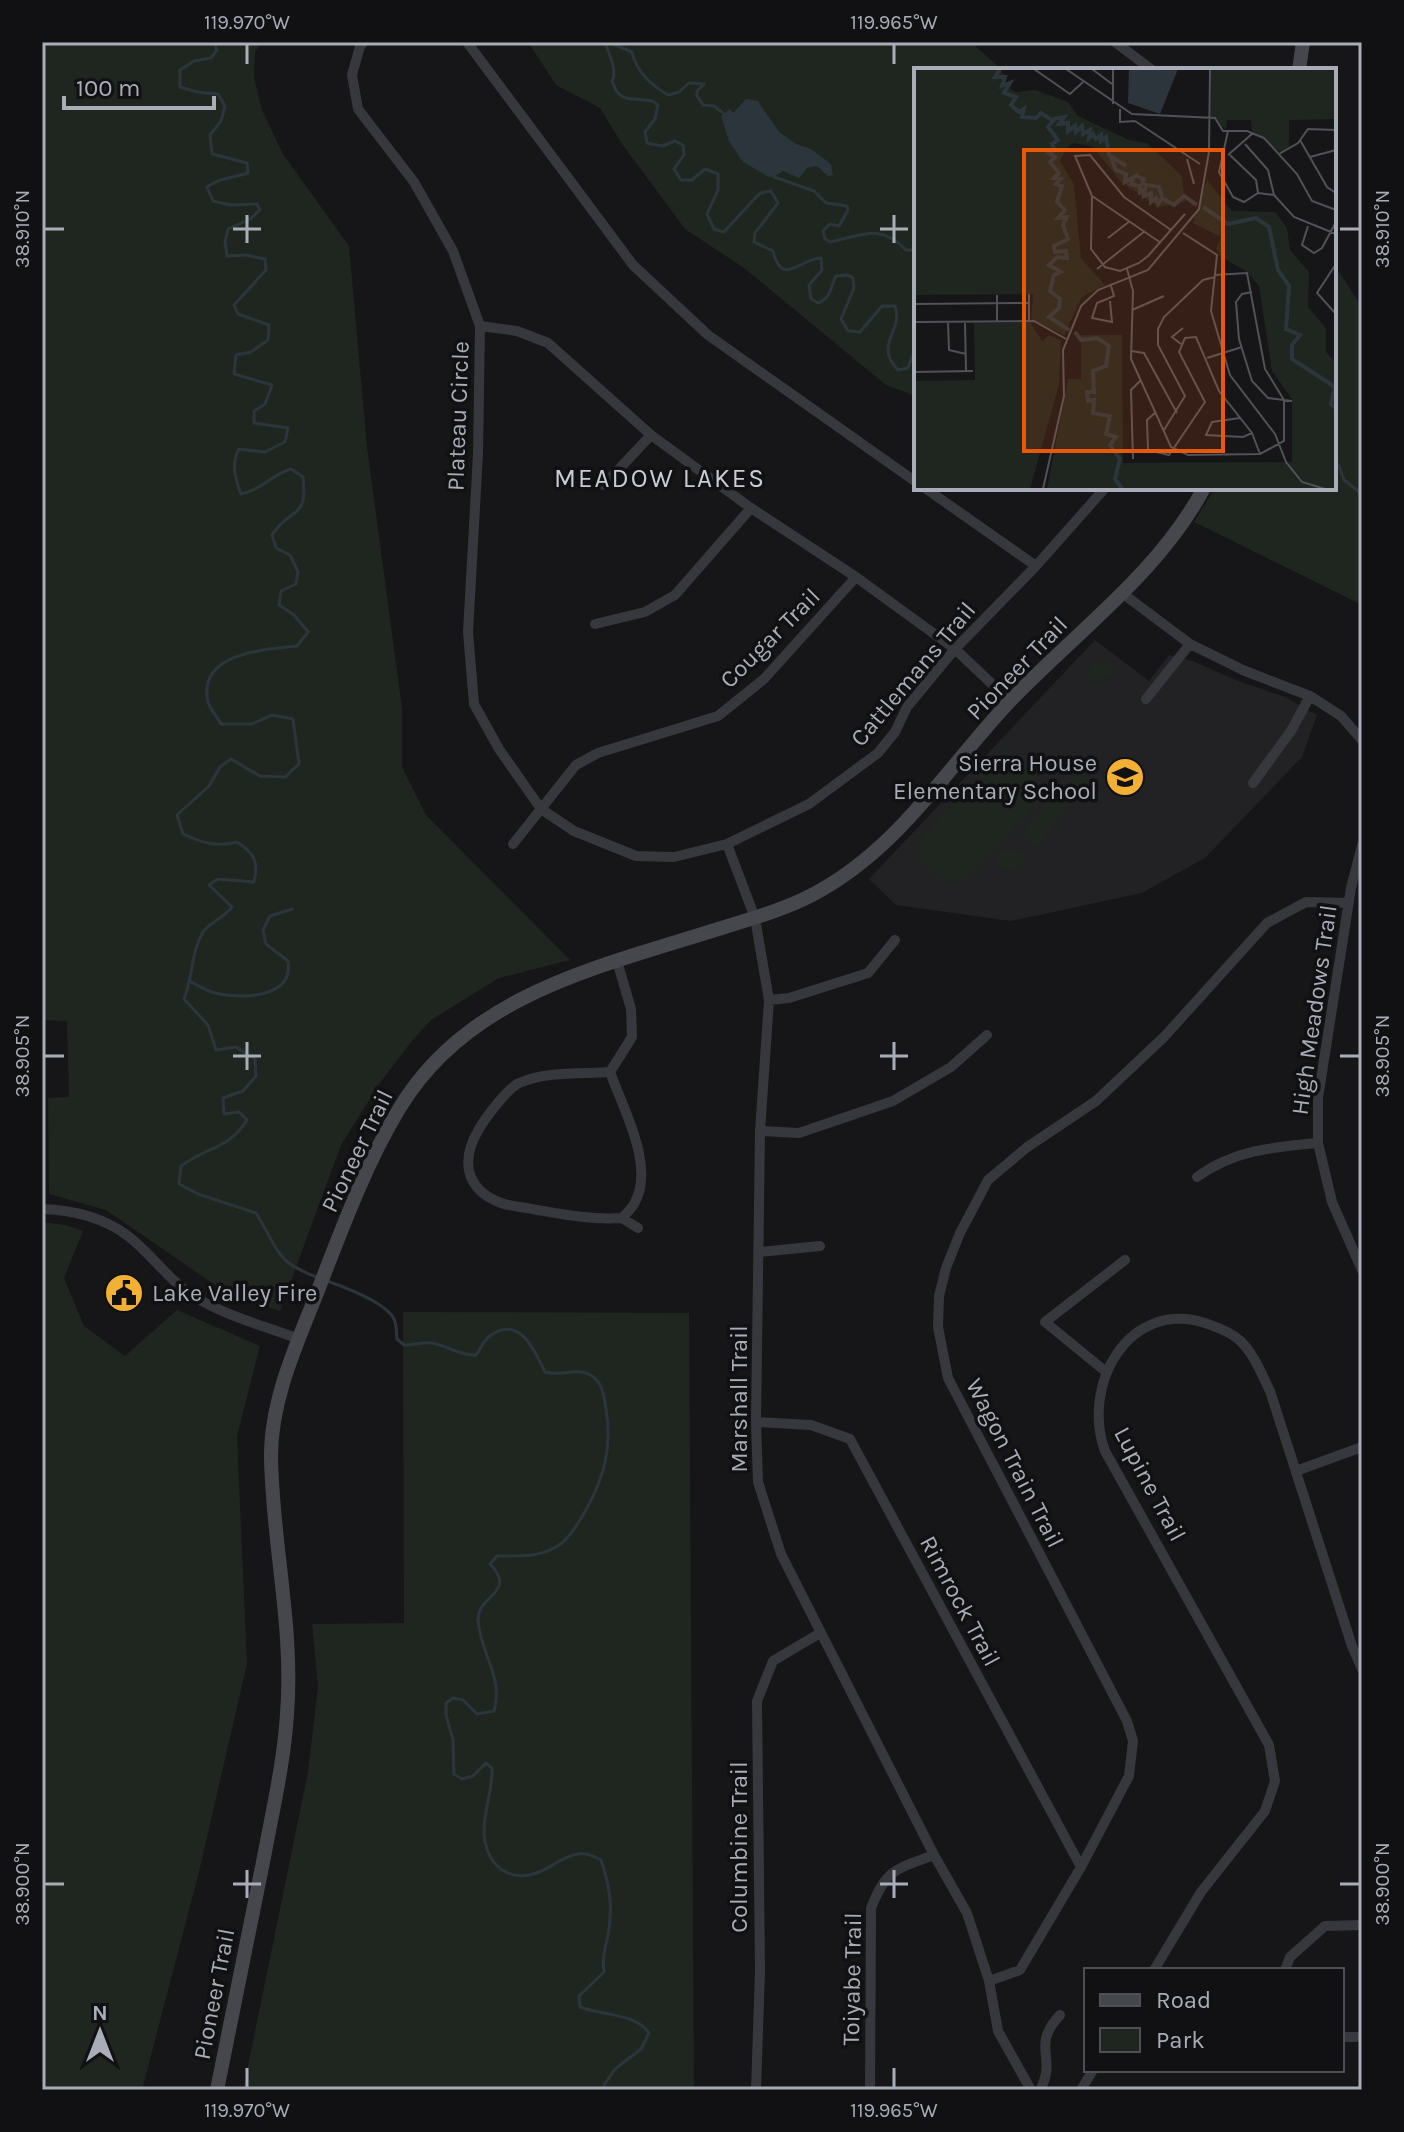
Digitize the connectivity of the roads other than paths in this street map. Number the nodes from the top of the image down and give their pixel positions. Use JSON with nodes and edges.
{"nodes":[{"id":1,"x":364,"y":42,"type":"edge"},
{"id":2,"x":467,"y":42,"type":"edge"},
{"id":3,"x":1115,"y":42,"type":"edge"},
{"id":4,"x":1303,"y":42,"type":"edge"},
{"id":5,"x":1148,"y":68,"type":"edge"},
{"id":6,"x":1299,"y":68,"type":"edge"},
{"id":7,"x":480,"y":326,"type":"junction"},
{"id":8,"x":651,"y":435,"type":"junction"},
{"id":9,"x":914,"y":481,"type":"edge"},
{"id":10,"x":604,"y":485,"type":"dead end"},
{"id":11,"x":928,"y":490,"type":"edge"},
{"id":12,"x":1103,"y":490,"type":"edge"},
{"id":13,"x":1203,"y":490,"type":"edge"},
{"id":14,"x":751,"y":508,"type":"junction"},
{"id":15,"x":1036,"y":566,"type":"junction"},
{"id":16,"x":856,"y":577,"type":"junction"},
{"id":17,"x":1122,"y":593,"type":"junction"},
{"id":18,"x":595,"y":624,"type":"dead end"},
{"id":19,"x":1190,"y":644,"type":"junction"},
{"id":20,"x":955,"y":649,"type":"junction"},
{"id":21,"x":1310,"y":696,"type":"junction"},
{"id":22,"x":1146,"y":699,"type":"dead end"},
{"id":23,"x":1010,"y":701,"type":"junction"},
{"id":24,"x":1362,"y":740,"type":"edge"},
{"id":25,"x":1253,"y":783,"type":"dead end"},
{"id":26,"x":541,"y":809,"type":"junction"},
{"id":27,"x":513,"y":844,"type":"dead end"},
{"id":28,"x":727,"y":844,"type":"junction"},
{"id":29,"x":1362,"y":845,"type":"edge"},
{"id":30,"x":1351,"y":888,"type":"junction"},
{"id":31,"x":1362,"y":895,"type":"edge"},
{"id":32,"x":1349,"y":903,"type":"junction"},
{"id":33,"x":755,"y":918,"type":"junction"},
{"id":34,"x":895,"y":940,"type":"dead end"},
{"id":35,"x":617,"y":961,"type":"junction"},
{"id":36,"x":769,"y":1000,"type":"junction"},
{"id":37,"x":987,"y":1035,"type":"dead end"},
{"id":38,"x":610,"y":1072,"type":"junction"},
{"id":39,"x":760,"y":1131,"type":"junction"},
{"id":40,"x":1318,"y":1143,"type":"junction"},
{"id":41,"x":1197,"y":1177,"type":"dead end"},
{"id":42,"x":42,"y":1209,"type":"edge"},
{"id":43,"x":622,"y":1218,"type":"junction"},
{"id":44,"x":638,"y":1228,"type":"dead end"},
{"id":45,"x":820,"y":1246,"type":"dead end"},
{"id":46,"x":760,"y":1252,"type":"junction"},
{"id":47,"x":1125,"y":1260,"type":"dead end"},
{"id":48,"x":1362,"y":1270,"type":"edge"},
{"id":49,"x":299,"y":1339,"type":"junction"},
{"id":50,"x":1105,"y":1371,"type":"junction"},
{"id":51,"x":756,"y":1422,"type":"junction"},
{"id":52,"x":1362,"y":1447,"type":"edge"},
{"id":53,"x":1296,"y":1471,"type":"junction"},
{"id":54,"x":820,"y":1633,"type":"junction"},
{"id":55,"x":1362,"y":1669,"type":"edge"},
{"id":56,"x":934,"y":1855,"type":"junction"},
{"id":57,"x":1081,"y":1867,"type":"junction"},
{"id":58,"x":1362,"y":1925,"type":"edge"},
{"id":59,"x":1155,"y":1968,"type":"edge"},
{"id":60,"x":1286,"y":1968,"type":"edge"},
{"id":61,"x":989,"y":1981,"type":"junction"},
{"id":62,"x":1060,"y":2015,"type":"dead end"},
{"id":63,"x":1092,"y":2072,"type":"edge"},
{"id":64,"x":217,"y":2090,"type":"edge"},
{"id":65,"x":756,"y":2090,"type":"edge"},
{"id":66,"x":870,"y":2090,"type":"edge"},
{"id":67,"x":1031,"y":2090,"type":"edge"},
{"id":68,"x":1040,"y":2090,"type":"edge"},
{"id":69,"x":1081,"y":2090,"type":"edge"}],
"edges":[{"from":1,"to":7,"type":"street","name":"Plateau Circle"},
{"from":2,"to":9,"type":"street"},
{"from":3,"to":5,"type":"street"},
{"from":4,"to":6,"type":"main road"},
{"from":7,"to":8,"type":"street"},
{"from":7,"to":26,"type":"street","name":"Plateau Circle"},
{"from":8,"to":10,"type":"street"},
{"from":8,"to":14,"type":"street"},
{"from":11,"to":15,"type":"street"},
{"from":12,"to":15,"type":"street","name":"Cattlemans Trail"},
{"from":13,"to":17,"type":"main road","name":"Pioneer Trail"},
{"from":14,"to":16,"type":"street"},
{"from":14,"to":18,"type":"street"},
{"from":15,"to":20,"type":"street","name":"Cattlemans Trail"},
{"from":16,"to":20,"type":"street"},
{"from":16,"to":26,"type":"street","name":"Cougar Trail"},
{"from":17,"to":19,"type":"street"},
{"from":17,"to":23,"type":"main road","name":"Pioneer Trail"},
{"from":19,"to":21,"type":"street"},
{"from":19,"to":22,"type":"street"},
{"from":20,"to":23,"type":"street"},
{"from":20,"to":28,"type":"street","name":"Cattlemans Trail"},
{"from":21,"to":24,"type":"street"},
{"from":21,"to":25,"type":"street"},
{"from":23,"to":33,"type":"main road","name":"Pioneer Trail"},
{"from":26,"to":27,"type":"street","name":"Cougar Trail"},
{"from":26,"to":28,"type":"street","name":"Cattlemans Trail"},
{"from":28,"to":33,"type":"street","name":"Marshall Trail"},
{"from":29,"to":30,"type":"street","name":"High Meadows Trail"},
{"from":30,"to":31,"type":"street"},
{"from":30,"to":32,"type":"street","name":"High Meadows Trail"},
{"from":32,"to":40,"type":"street","name":"High Meadows Trail"},
{"from":32,"to":57,"type":"street","name":"Wagon Train Trail"},
{"from":33,"to":35,"type":"main road","name":"Pioneer Trail"},
{"from":33,"to":36,"type":"street","name":"Marshall Trail"},
{"from":34,"to":36,"type":"street"},
{"from":35,"to":38,"type":"street"},
{"from":35,"to":49,"type":"main road","name":"Pioneer Trail"},
{"from":36,"to":39,"type":"street","name":"Marshall Trail"},
{"from":37,"to":39,"type":"street"},
{"from":38,"to":43,"type":"street"},
{"from":38,"to":43,"type":"street"},
{"from":39,"to":46,"type":"street","name":"Marshall Trail"},
{"from":40,"to":41,"type":"street"},
{"from":40,"to":48,"type":"street","name":"High Meadows Trail"},
{"from":42,"to":49,"type":"street"},
{"from":43,"to":44,"type":"street"},
{"from":45,"to":46,"type":"street"},
{"from":46,"to":51,"type":"street","name":"Marshall Trail"},
{"from":47,"to":50,"type":"street"},
{"from":49,"to":64,"type":"main road","name":"Pioneer Trail"},
{"from":50,"to":53,"type":"street","name":"Lupine Trail"},
{"from":50,"to":59,"type":"street","name":"Lupine Trail"},
{"from":51,"to":54,"type":"street","name":"Marshall Trail"},
{"from":51,"to":57,"type":"street","name":"Rimrock Trail"},
{"from":52,"to":53,"type":"street"},
{"from":53,"to":55,"type":"street","name":"Lupine Trail"},
{"from":54,"to":56,"type":"street","name":"Marshall Trail"},
{"from":54,"to":65,"type":"street","name":"Columbine Trail"},
{"from":56,"to":61,"type":"street","name":"Marshall Trail"},
{"from":56,"to":66,"type":"street","name":"Toiyabe Trail"},
{"from":57,"to":61,"type":"street","name":"Wagon Train Trail"},
{"from":58,"to":60,"type":"street"},
{"from":61,"to":67,"type":"street","name":"Marshall Trail"},
{"from":62,"to":68,"type":"street"},
{"from":63,"to":69,"type":"street"}]}
